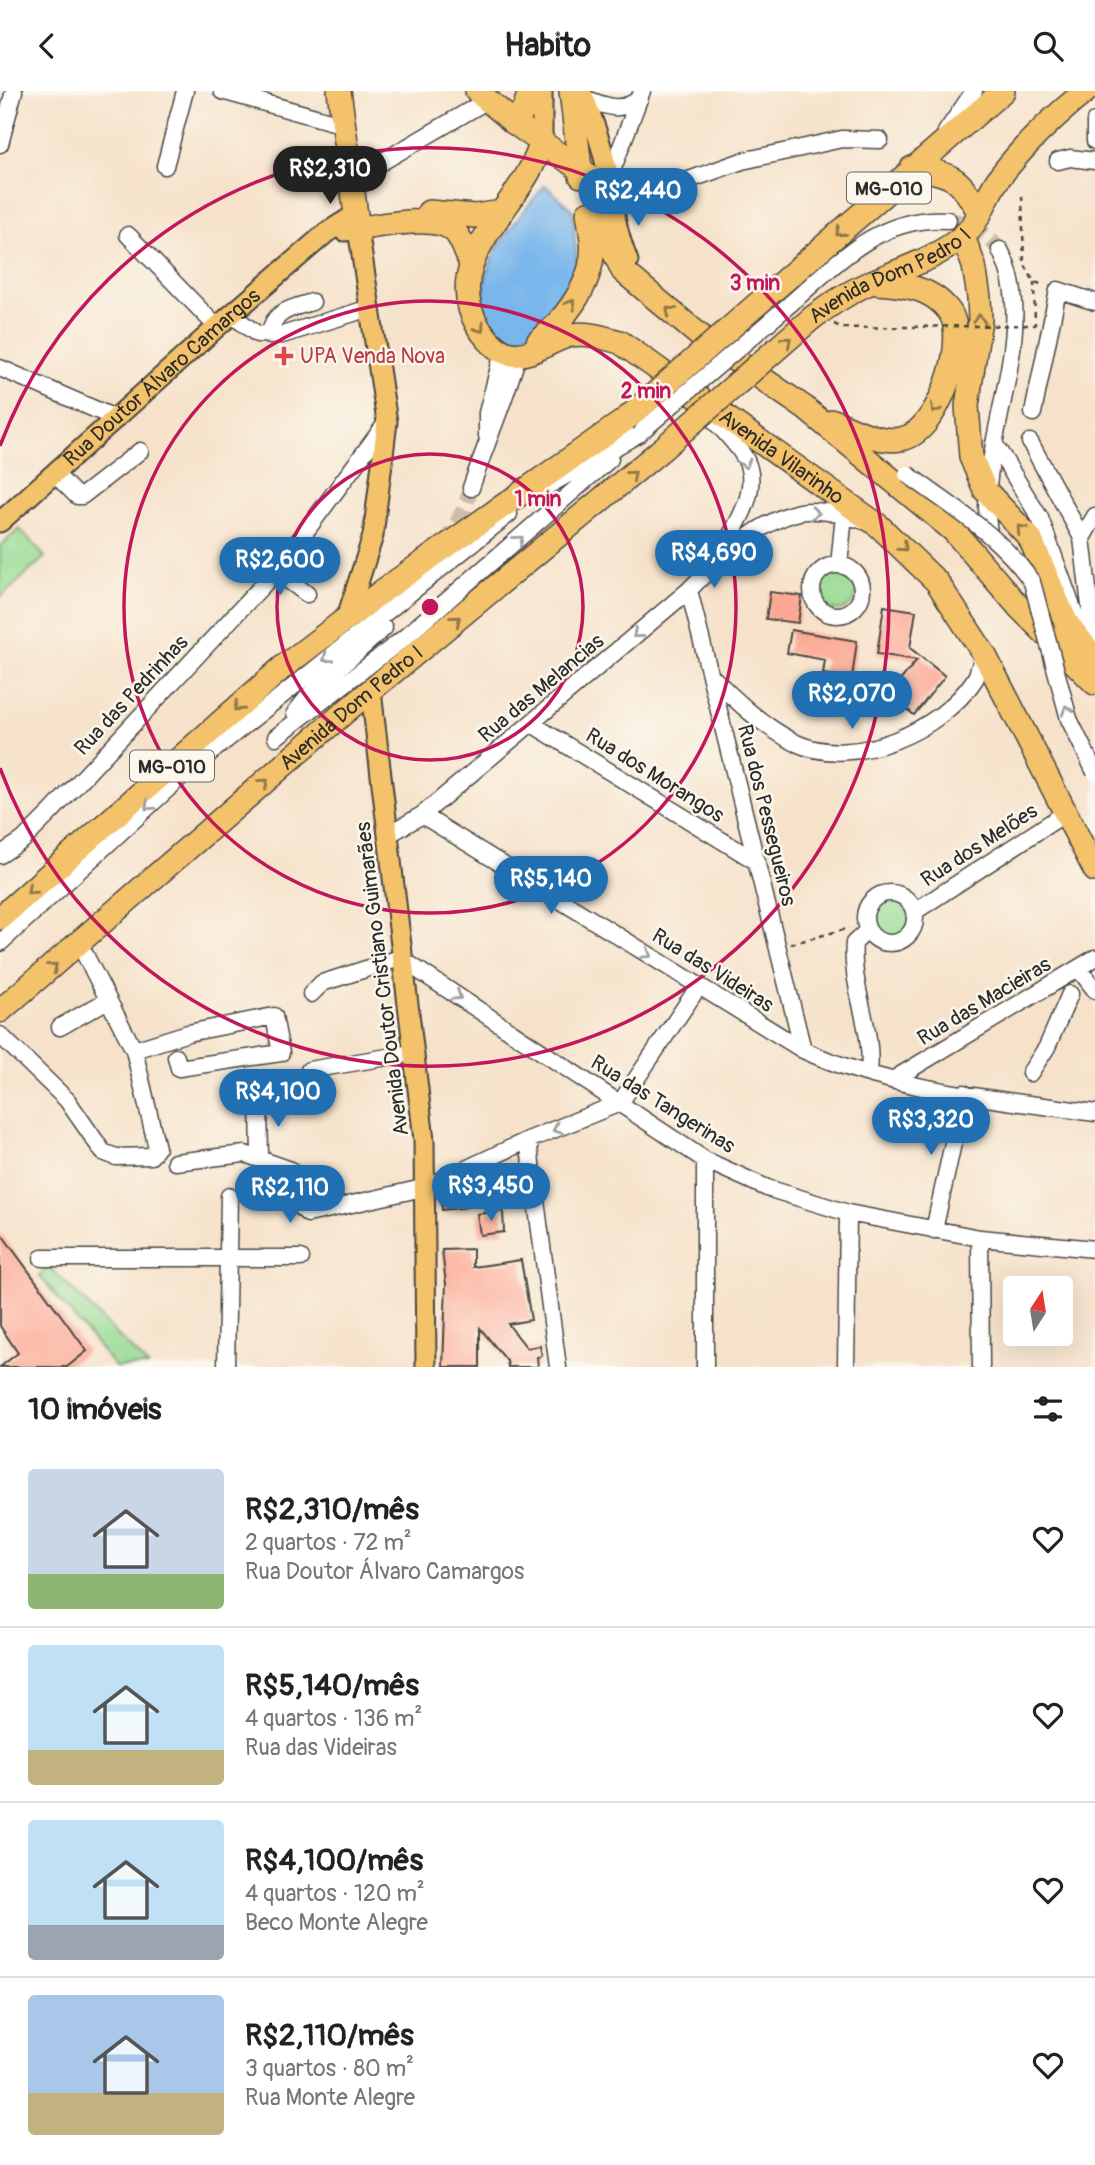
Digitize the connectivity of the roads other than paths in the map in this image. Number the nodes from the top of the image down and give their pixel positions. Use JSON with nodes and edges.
{"nodes":[{"id":1,"x":14,"y":91,"type":"edge"},
{"id":2,"x":185,"y":91,"type":"edge"},
{"id":3,"x":222,"y":91,"type":"edge"},
{"id":4,"x":338,"y":91,"type":"edge"},
{"id":5,"x":530,"y":91,"type":"edge"},
{"id":6,"x":542,"y":91,"type":"edge"},
{"id":7,"x":974,"y":91,"type":"edge"},
{"id":8,"x":1003,"y":91,"type":"edge"},
{"id":9,"x":1086,"y":91,"type":"edge"},
{"id":10,"x":579,"y":93,"type":"edge"},
{"id":11,"x":641,"y":94,"type":"edge"},
{"id":12,"x":481,"y":96,"type":"edge"},
{"id":13,"x":1095,"y":121,"type":"edge"},
{"id":14,"x":513,"y":122,"type":"junction"},
{"id":15,"x":344,"y":125,"type":"junction"},
{"id":16,"x":542,"y":140,"type":"junction"},
{"id":17,"x":880,"y":141,"type":"dead end"},
{"id":18,"x":1095,"y":141,"type":"edge"},
{"id":19,"x":0,"y":143,"type":"edge"},
{"id":20,"x":936,"y":146,"type":"junction"},
{"id":21,"x":1058,"y":161,"type":"dead end"},
{"id":22,"x":1095,"y":161,"type":"edge"},
{"id":23,"x":165,"y":166,"type":"dead end"},
{"id":24,"x":580,"y":166,"type":"junction"},
{"id":25,"x":912,"y":168,"type":"junction"},
{"id":26,"x":351,"y":180,"type":"junction"},
{"id":27,"x":609,"y":185,"type":"junction"},
{"id":28,"x":502,"y":212,"type":"junction"},
{"id":29,"x":980,"y":214,"type":"junction"},
{"id":30,"x":357,"y":221,"type":"junction"},
{"id":31,"x":956,"y":228,"type":"junction"},
{"id":32,"x":128,"y":235,"type":"dead end"},
{"id":33,"x":1000,"y":250,"type":"tunnel mouth"},
{"id":34,"x":471,"y":264,"type":"junction"},
{"id":35,"x":870,"y":283,"type":"junction"},
{"id":36,"x":639,"y":284,"type":"junction"},
{"id":37,"x":780,"y":299,"type":"junction"},
{"id":38,"x":312,"y":302,"type":"dead end"},
{"id":39,"x":1095,"y":302,"type":"edge"},
{"id":40,"x":370,"y":308,"type":"junction"},
{"id":41,"x":224,"y":321,"type":"junction"},
{"id":42,"x":270,"y":336,"type":"junction"},
{"id":43,"x":515,"y":353,"type":"junction"},
{"id":44,"x":0,"y":368,"type":"edge"},
{"id":45,"x":689,"y":392,"type":"junction"},
{"id":46,"x":805,"y":408,"type":"junction"},
{"id":47,"x":1033,"y":413,"type":"dead end"},
{"id":48,"x":115,"y":418,"type":"junction"},
{"id":49,"x":387,"y":422,"type":"junction"},
{"id":50,"x":633,"y":426,"type":"junction"},
{"id":51,"x":1030,"y":442,"type":"dead end"},
{"id":52,"x":994,"y":443,"type":"junction"},
{"id":53,"x":140,"y":451,"type":"dead end"},
{"id":54,"x":870,"y":460,"type":"junction"},
{"id":55,"x":54,"y":473,"type":"junction"},
{"id":56,"x":471,"y":488,"type":"tunnel mouth"},
{"id":57,"x":985,"y":490,"type":"junction"},
{"id":58,"x":844,"y":515,"type":"junction"},
{"id":59,"x":1095,"y":516,"type":"edge"},
{"id":60,"x":0,"y":522,"type":"edge"},
{"id":61,"x":879,"y":526,"type":"junction"},
{"id":62,"x":988,"y":529,"type":"junction"},
{"id":63,"x":1082,"y":538,"type":"junction"},
{"id":64,"x":366,"y":558,"type":"junction"},
{"id":65,"x":714,"y":564,"type":"junction"},
{"id":66,"x":839,"y":565,"type":"dead end"},
{"id":67,"x":276,"y":571,"type":"junction"},
{"id":68,"x":384,"y":590,"type":"junction"},
{"id":69,"x":689,"y":590,"type":"junction"},
{"id":70,"x":307,"y":594,"type":"dead end"},
{"id":71,"x":347,"y":617,"type":"junction"},
{"id":72,"x":384,"y":628,"type":"dead end"},
{"id":73,"x":1092,"y":655,"type":"edge"},
{"id":74,"x":711,"y":676,"type":"junction"},
{"id":75,"x":986,"y":678,"type":"junction"},
{"id":76,"x":1095,"y":683,"type":"edge"},
{"id":77,"x":312,"y":693,"type":"junction"},
{"id":78,"x":365,"y":703,"type":"junction"},
{"id":79,"x":257,"y":715,"type":"junction"},
{"id":80,"x":532,"y":724,"type":"junction"},
{"id":81,"x":1095,"y":772,"type":"edge"},
{"id":82,"x":1067,"y":813,"type":"junction"},
{"id":83,"x":422,"y":815,"type":"junction"},
{"id":84,"x":388,"y":835,"type":"junction"},
{"id":85,"x":1092,"y":853,"type":"edge"},
{"id":86,"x":0,"y":855,"type":"edge"},
{"id":87,"x":757,"y":862,"type":"junction"},
{"id":88,"x":914,"y":912,"type":"junction"},
{"id":89,"x":0,"y":918,"type":"edge"},
{"id":90,"x":867,"y":926,"type":"junction"},
{"id":91,"x":0,"y":943,"type":"edge"},
{"id":92,"x":80,"y":944,"type":"junction"},
{"id":93,"x":400,"y":958,"type":"junction"},
{"id":94,"x":1095,"y":958,"type":"edge"},
{"id":95,"x":1079,"y":969,"type":"junction"},
{"id":96,"x":699,"y":986,"type":"junction"},
{"id":97,"x":1095,"y":990,"type":"edge"},
{"id":98,"x":312,"y":994,"type":"dead end"},
{"id":99,"x":1070,"y":994,"type":"dead end"},
{"id":100,"x":108,"y":1000,"type":"junction"},
{"id":101,"x":0,"y":1011,"type":"edge"},
{"id":102,"x":60,"y":1027,"type":"dead end"},
{"id":103,"x":0,"y":1035,"type":"edge"},
{"id":104,"x":803,"y":1050,"type":"junction"},
{"id":105,"x":134,"y":1051,"type":"junction"},
{"id":106,"x":412,"y":1053,"type":"junction"},
{"id":107,"x":176,"y":1057,"type":"dead end"},
{"id":108,"x":309,"y":1070,"type":"dead end"},
{"id":109,"x":869,"y":1073,"type":"junction"},
{"id":110,"x":1030,"y":1073,"type":"dead end"},
{"id":111,"x":894,"y":1079,"type":"junction"},
{"id":112,"x":964,"y":1093,"type":"junction"},
{"id":113,"x":259,"y":1102,"type":"dead end"},
{"id":114,"x":620,"y":1103,"type":"junction"},
{"id":115,"x":1095,"y":1113,"type":"edge"},
{"id":116,"x":528,"y":1140,"type":"junction"},
{"id":117,"x":260,"y":1157,"type":"junction"},
{"id":118,"x":705,"y":1160,"type":"junction"},
{"id":119,"x":175,"y":1162,"type":"dead end"},
{"id":120,"x":426,"y":1187,"type":"junction"},
{"id":121,"x":229,"y":1196,"type":"dead end"},
{"id":122,"x":848,"y":1213,"type":"junction"},
{"id":123,"x":934,"y":1230,"type":"junction"},
{"id":124,"x":980,"y":1238,"type":"junction"},
{"id":125,"x":1095,"y":1249,"type":"edge"},
{"id":126,"x":228,"y":1257,"type":"junction"},
{"id":127,"x":43,"y":1258,"type":"dead end"},
{"id":128,"x":301,"y":1258,"type":"dead end"},
{"id":129,"x":226,"y":1367,"type":"edge"},
{"id":130,"x":426,"y":1367,"type":"edge"},
{"id":131,"x":558,"y":1367,"type":"edge"},
{"id":132,"x":705,"y":1367,"type":"edge"},
{"id":133,"x":846,"y":1367,"type":"edge"},
{"id":134,"x":981,"y":1367,"type":"edge"}],
"edges":[{"from":1,"to":19,"type":"street"},
{"from":2,"to":23,"type":"street"},
{"from":3,"to":15,"type":"street"},
{"from":4,"to":15,"type":"highway"},
{"from":5,"to":14,"type":"highway"},
{"from":6,"to":16,"type":"main road"},
{"from":7,"to":20,"type":"street"},
{"from":8,"to":20,"type":"highway","number":"MG-010"},
{"from":9,"to":29,"type":"highway","name":"Avenida Dom Pedro I"},
{"from":10,"to":11,"type":"street"},
{"from":10,"to":24,"type":"highway"},
{"from":10,"to":27,"type":"main road"},
{"from":11,"to":27,"type":"street"},
{"from":12,"to":14,"type":"highway"},
{"from":12,"to":26,"type":"street"},
{"from":13,"to":18,"type":"street"},
{"from":14,"to":16,"type":"highway"},
{"from":15,"to":26,"type":"highway"},
{"from":16,"to":24,"type":"highway"},
{"from":16,"to":28,"type":"highway"},
{"from":17,"to":27,"type":"street"},
{"from":20,"to":25,"type":"highway","number":"MG-010"},
{"from":21,"to":22,"type":"street"},
{"from":24,"to":36,"type":"highway"},
{"from":43,"to":24,"type":"highway","one_way":true},
{"from":25,"to":29,"type":"highway"},
{"from":25,"to":37,"type":"highway","number":"MG-010","one_way":true},
{"from":26,"to":30,"type":"highway"},
{"from":27,"to":36,"type":"main road"},
{"from":28,"to":30,"type":"highway","name":"Rua Doutor Álvaro Camargos"},
{"from":28,"to":34,"type":"highway"},
{"from":29,"to":31,"type":"highway","name":"Avenida Dom Pedro I"},
{"from":30,"to":34,"type":"highway","name":"Rua Doutor Álvaro Camargos"},
{"from":30,"to":40,"type":"main road"},
{"from":30,"to":41,"type":"main road","name":"Rua Doutor Álvaro Camargos"},
{"from":31,"to":35,"type":"highway","name":"Avenida Dom Pedro I"},
{"from":31,"to":37,"type":"street"},
{"from":57,"to":31,"type":"highway","one_way":true},
{"from":32,"to":41,"type":"street"},
{"from":33,"to":52,"type":"street"},
{"from":34,"to":43,"type":"highway","one_way":true},
{"from":35,"to":46,"type":"highway","one_way":true},
{"from":78,"to":35,"type":"highway","name":"Avenida Dom Pedro I","one_way":true,"bridge":true},
{"from":46,"to":36,"type":"highway","one_way":true},
{"from":37,"to":50,"type":"highway","number":"MG-010","bridge":true},
{"from":38,"to":42,"type":"street"},
{"from":39,"to":47,"type":"street"},
{"from":40,"to":42,"type":"street"},
{"from":40,"to":49,"type":"main road"},
{"from":41,"to":42,"type":"street"},
{"from":41,"to":48,"type":"main road","name":"Rua Doutor Álvaro Camargos"},
{"from":43,"to":45,"type":"highway","name":"Avenida Vilarinho"},
{"from":43,"to":56,"type":"street"},
{"from":44,"to":48,"type":"street"},
{"from":45,"to":61,"type":"highway","name":"Avenida Vilarinho"},
{"from":45,"to":65,"type":"street","name":"Rua das Melancias","one_way":true},
{"from":46,"to":54,"type":"highway"},
{"from":48,"to":55,"type":"main road","name":"Rua Doutor Álvaro Camargos"},
{"from":49,"to":64,"type":"main road"},
{"from":49,"to":67,"type":"street","name":"Rua das Pedrinhas"},
{"from":50,"to":68,"type":"highway","number":"MG-010"},
{"from":77,"to":50,"type":"street","one_way":true},
{"from":50,"to":79,"type":"street","one_way":true},
{"from":51,"to":63,"type":"street"},
{"from":52,"to":57,"type":"street"},
{"from":52,"to":73,"type":"street"},
{"from":53,"to":55,"type":"street"},
{"from":54,"to":62,"type":"street","bridge":true},
{"from":54,"to":76,"type":"highway"},
{"from":55,"to":60,"type":"main road","name":"Rua Doutor Álvaro Camargos"},
{"from":57,"to":62,"type":"street"},
{"from":73,"to":57,"type":"highway","one_way":true},
{"from":58,"to":61,"type":"street","name":"Rua das Melancias"},
{"from":65,"to":58,"type":"street","name":"Rua das Melancias","one_way":true},
{"from":58,"to":66,"type":"street"},
{"from":59,"to":63,"type":"street"},
{"from":61,"to":75,"type":"highway","name":"Avenida Vilarinho","one_way":true},
{"from":81,"to":62,"type":"street","one_way":true,"bridge":true},
{"from":63,"to":73,"type":"street"},
{"from":64,"to":68,"type":"main road"},
{"from":64,"to":71,"type":"main road"},
{"from":65,"to":69,"type":"street","name":"Rua das Melancias"},
{"from":67,"to":70,"type":"street"},
{"from":67,"to":86,"type":"street","name":"Rua das Pedrinhas"},
{"from":68,"to":71,"type":"highway","number":"MG-010"},
{"from":69,"to":74,"type":"street","name":"Rua dos Pessegueiros"},
{"from":69,"to":80,"type":"street","name":"Rua das Melancias","one_way":true},
{"from":71,"to":89,"type":"highway","number":"MG-010","one_way":true},
{"from":72,"to":77,"type":"street"},
{"from":74,"to":75,"type":"street"},
{"from":74,"to":87,"type":"street","name":"Rua dos Pessegueiros"},
{"from":75,"to":82,"type":"highway","name":"Avenida Vilarinho"},
{"from":77,"to":79,"type":"street"},
{"from":78,"to":84,"type":"main road","name":"Avenida Doutor Cristiano Guimarães"},
{"from":92,"to":78,"type":"highway","name":"Avenida Dom Pedro I","one_way":true},
{"from":79,"to":91,"type":"street","one_way":true},
{"from":80,"to":83,"type":"street","name":"Rua das Melancias"},
{"from":80,"to":87,"type":"street","name":"Rua dos Morangos"},
{"from":82,"to":85,"type":"highway","name":"Avenida Vilarinho"},
{"from":82,"to":88,"type":"street","name":"Rua dos Melões"},
{"from":83,"to":84,"type":"street","name":"Rua das Melancias"},
{"from":83,"to":96,"type":"street","name":"Rua das Videiras","one_way":true},
{"from":84,"to":93,"type":"main road","name":"Avenida Doutor Cristiano Guimarães"},
{"from":87,"to":104,"type":"street","name":"Rua dos Pessegueiros"},
{"from":88,"to":90,"type":"street"},
{"from":88,"to":90,"type":"street"},
{"from":90,"to":109,"type":"street"},
{"from":92,"to":100,"type":"street"},
{"from":101,"to":92,"type":"highway","name":"Avenida Dom Pedro I","one_way":true},
{"from":93,"to":98,"type":"street"},
{"from":93,"to":106,"type":"main road","name":"Avenida Doutor Cristiano Guimarães"},
{"from":93,"to":114,"type":"street","name":"Rua das Tangerinas","one_way":true},
{"from":94,"to":95,"type":"street","name":"Rua das Macieiras"},
{"from":95,"to":97,"type":"street"},
{"from":95,"to":111,"type":"street","name":"Rua das Macieiras"},
{"from":96,"to":104,"type":"street","name":"Rua das Videiras"},
{"from":96,"to":114,"type":"street"},
{"from":99,"to":110,"type":"street"},
{"from":100,"to":102,"type":"street"},
{"from":100,"to":105,"type":"street"},
{"from":103,"to":105,"type":"street"},
{"from":104,"to":109,"type":"street","name":"Rua das Videiras"},
{"from":105,"to":107,"type":"street"},
{"from":106,"to":108,"type":"street"},
{"from":106,"to":120,"type":"main road","name":"Avenida Doutor Cristiano Guimarães"},
{"from":109,"to":111,"type":"street","name":"Rua das Videiras"},
{"from":111,"to":112,"type":"street","name":"Rua das Videiras"},
{"from":112,"to":115,"type":"street","name":"Rua das Videiras"},
{"from":112,"to":123,"type":"street"},
{"from":113,"to":117,"type":"street"},
{"from":114,"to":116,"type":"street","one_way":true},
{"from":114,"to":118,"type":"street","name":"Rua das Tangerinas"},
{"from":116,"to":120,"type":"street"},
{"from":116,"to":131,"type":"street"},
{"from":117,"to":119,"type":"street"},
{"from":117,"to":120,"type":"street"},
{"from":118,"to":122,"type":"street","name":"Rua das Tangerinas"},
{"from":118,"to":132,"type":"street"},
{"from":120,"to":130,"type":"main road","name":"Avenida Doutor Cristiano Guimarães"},
{"from":121,"to":126,"type":"street"},
{"from":122,"to":123,"type":"street","name":"Rua das Tangerinas"},
{"from":122,"to":133,"type":"street"},
{"from":123,"to":124,"type":"street","name":"Rua das Tangerinas"},
{"from":124,"to":125,"type":"street","name":"Rua das Tangerinas"},
{"from":124,"to":134,"type":"street"},
{"from":126,"to":127,"type":"street"},
{"from":126,"to":128,"type":"street"},
{"from":126,"to":129,"type":"street"}]}
